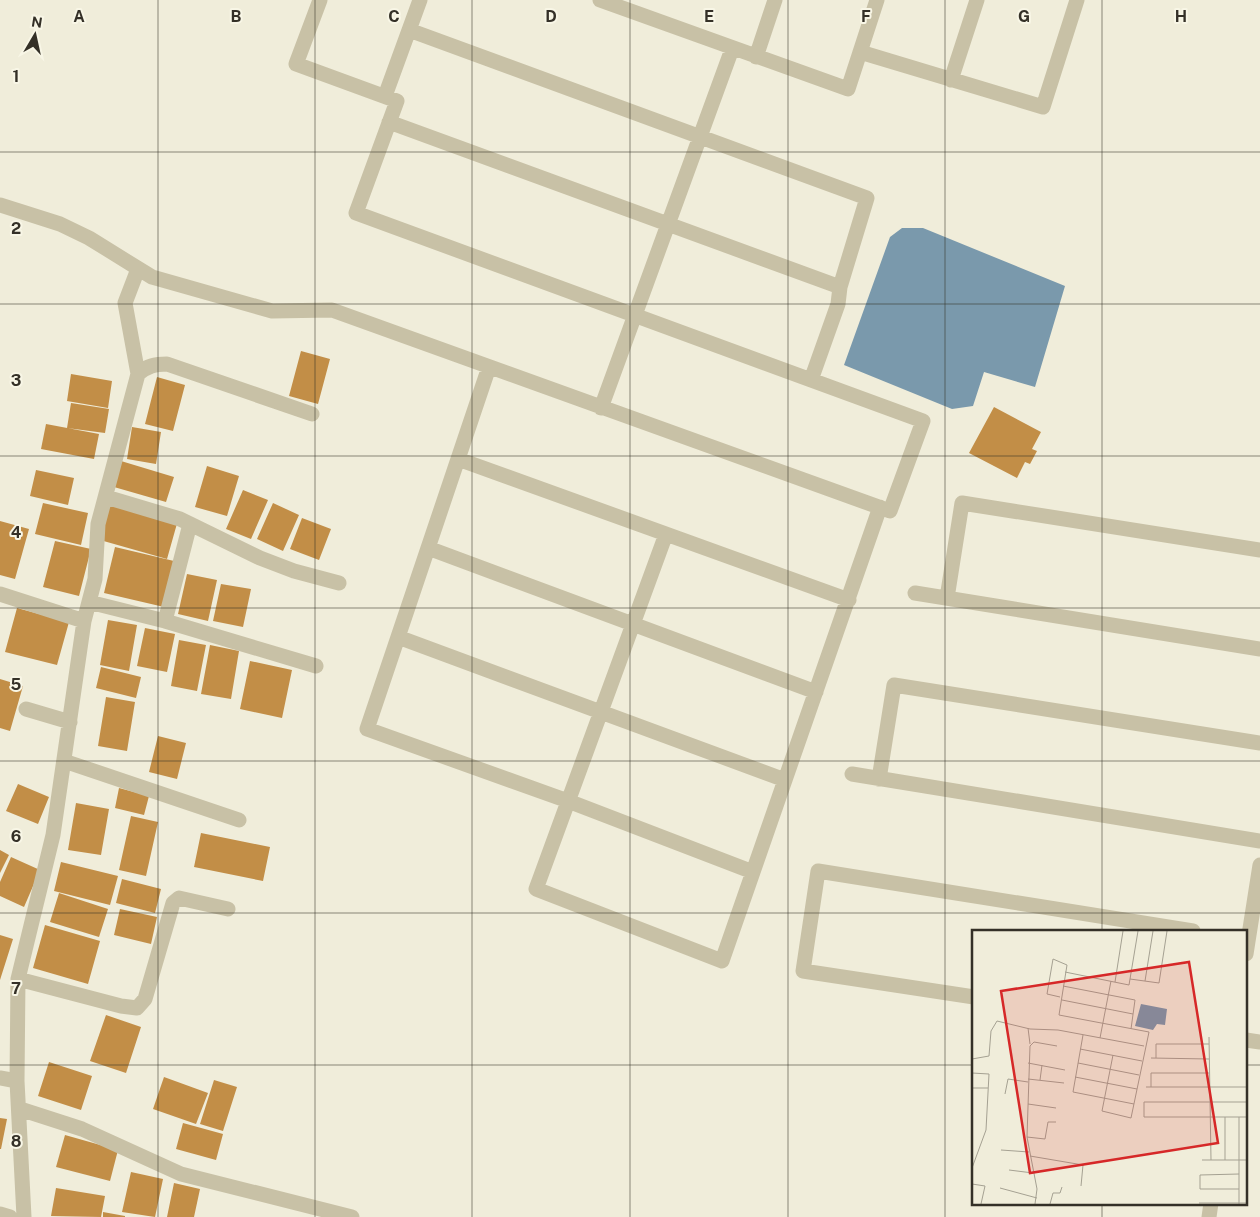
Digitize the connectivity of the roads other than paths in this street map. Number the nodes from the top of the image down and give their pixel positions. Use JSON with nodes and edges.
{"nodes":[{"id":1,"x":320,"y":0,"type":"edge"},
{"id":2,"x":420,"y":0,"type":"edge"},
{"id":3,"x":600,"y":0,"type":"edge"},
{"id":4,"x":775,"y":0,"type":"edge"},
{"id":5,"x":877,"y":0,"type":"edge"},
{"id":6,"x":977,"y":0,"type":"edge"},
{"id":7,"x":1077,"y":0,"type":"edge"},
{"id":8,"x":409,"y":30,"type":"junction"},
{"id":9,"x":732,"y":49,"type":"junction"},
{"id":10,"x":860,"y":52,"type":"junction"},
{"id":11,"x":756,"y":57,"type":"junction"},
{"id":12,"x":950,"y":80,"type":"junction"},
{"id":13,"x":385,"y":96,"type":"junction"},
{"id":14,"x":389,"y":122,"type":"junction"},
{"id":15,"x":700,"y":137,"type":"junction"},
{"id":16,"x":0,"y":205,"type":"edge"},
{"id":17,"x":668,"y":224,"type":"junction"},
{"id":18,"x":138,"y":269,"type":"junction"},
{"id":19,"x":840,"y":287,"type":"junction"},
{"id":20,"x":634,"y":315,"type":"junction"},
{"id":21,"x":489,"y":367,"type":"junction"},
{"id":22,"x":138,"y":374,"type":"junction"},
{"id":23,"x":811,"y":380,"type":"junction"},
{"id":24,"x":601,"y":408,"type":"junction"},
{"id":25,"x":312,"y":414,"type":"dead end"},
{"id":26,"x":458,"y":459,"type":"junction"},
{"id":27,"x":106,"y":497,"type":"junction"},
{"id":28,"x":880,"y":508,"type":"junction"},
{"id":29,"x":190,"y":524,"type":"junction"},
{"id":30,"x":666,"y":534,"type":"junction"},
{"id":31,"x":428,"y":548,"type":"junction"},
{"id":32,"x":1260,"y":550,"type":"edge"},
{"id":33,"x":339,"y":583,"type":"dead end"},
{"id":34,"x":915,"y":593,"type":"dead end"},
{"id":35,"x":0,"y":594,"type":"edge"},
{"id":36,"x":947,"y":598,"type":"junction"},
{"id":37,"x":848,"y":600,"type":"junction"},
{"id":38,"x":89,"y":602,"type":"junction"},
{"id":39,"x":84,"y":621,"type":"junction"},
{"id":40,"x":165,"y":621,"type":"junction"},
{"id":41,"x":632,"y":624,"type":"junction"},
{"id":42,"x":398,"y":637,"type":"junction"},
{"id":43,"x":1260,"y":649,"type":"edge"},
{"id":44,"x":316,"y":666,"type":"dead end"},
{"id":45,"x":816,"y":692,"type":"junction"},
{"id":46,"x":26,"y":709,"type":"dead end"},
{"id":47,"x":600,"y":712,"type":"junction"},
{"id":48,"x":70,"y":722,"type":"junction"},
{"id":49,"x":1260,"y":743,"type":"edge"},
{"id":50,"x":64,"y":762,"type":"junction"},
{"id":51,"x":852,"y":774,"type":"dead end"},
{"id":52,"x":879,"y":778,"type":"junction"},
{"id":53,"x":785,"y":780,"type":"junction"},
{"id":54,"x":568,"y":801,"type":"junction"},
{"id":55,"x":239,"y":820,"type":"dead end"},
{"id":56,"x":1260,"y":841,"type":"edge"},
{"id":57,"x":1260,"y":865,"type":"edge"},
{"id":58,"x":753,"y":872,"type":"junction"},
{"id":59,"x":228,"y":909,"type":"dead end"},
{"id":60,"x":1187,"y":930,"type":"edge"},
{"id":61,"x":1250,"y":944,"type":"edge"},
{"id":62,"x":18,"y":979,"type":"junction"},
{"id":63,"x":972,"y":997,"type":"edge"},
{"id":64,"x":0,"y":1078,"type":"edge"},
{"id":65,"x":17,"y":1081,"type":"junction"},
{"id":66,"x":20,"y":1109,"type":"junction"},
{"id":67,"x":1211,"y":1204,"type":"edge"},
{"id":68,"x":0,"y":1214,"type":"edge"},
{"id":69,"x":10,"y":1217,"type":"edge"},
{"id":70,"x":24,"y":1217,"type":"edge"},
{"id":71,"x":352,"y":1217,"type":"edge"},
{"id":72,"x":1209,"y":1217,"type":"edge"}],
"edges":[{"from":1,"to":13,"type":"street"},
{"from":2,"to":8,"type":"street"},
{"from":3,"to":9,"type":"street"},
{"from":4,"to":11,"type":"street"},
{"from":5,"to":10,"type":"street"},
{"from":6,"to":12,"type":"street"},
{"from":7,"to":12,"type":"street"},
{"from":8,"to":13,"type":"street"},
{"from":8,"to":15,"type":"street"},
{"from":9,"to":11,"type":"street"},
{"from":9,"to":15,"type":"street"},
{"from":10,"to":11,"type":"street"},
{"from":10,"to":12,"type":"street"},
{"from":13,"to":14,"type":"street"},
{"from":14,"to":17,"type":"street"},
{"from":14,"to":20,"type":"street"},
{"from":15,"to":17,"type":"street"},
{"from":15,"to":19,"type":"street"},
{"from":16,"to":18,"type":"street"},
{"from":17,"to":19,"type":"street"},
{"from":17,"to":20,"type":"street"},
{"from":18,"to":21,"type":"street"},
{"from":18,"to":22,"type":"street"},
{"from":19,"to":23,"type":"street"},
{"from":20,"to":23,"type":"street"},
{"from":20,"to":24,"type":"street"},
{"from":21,"to":24,"type":"street"},
{"from":21,"to":26,"type":"street"},
{"from":22,"to":25,"type":"street"},
{"from":22,"to":27,"type":"street"},
{"from":23,"to":28,"type":"street"},
{"from":24,"to":28,"type":"street"},
{"from":26,"to":30,"type":"street"},
{"from":26,"to":31,"type":"street"},
{"from":27,"to":29,"type":"street"},
{"from":27,"to":38,"type":"street"},
{"from":28,"to":37,"type":"street"},
{"from":29,"to":33,"type":"street"},
{"from":29,"to":40,"type":"street"},
{"from":30,"to":37,"type":"street"},
{"from":30,"to":41,"type":"street"},
{"from":31,"to":41,"type":"street"},
{"from":31,"to":42,"type":"street"},
{"from":32,"to":36,"type":"street"},
{"from":34,"to":36,"type":"street"},
{"from":35,"to":39,"type":"street"},
{"from":36,"to":43,"type":"street"},
{"from":37,"to":45,"type":"street"},
{"from":38,"to":39,"type":"street"},
{"from":38,"to":40,"type":"street"},
{"from":39,"to":48,"type":"street"},
{"from":40,"to":44,"type":"street"},
{"from":41,"to":45,"type":"street"},
{"from":41,"to":47,"type":"street"},
{"from":42,"to":47,"type":"street"},
{"from":42,"to":54,"type":"street"},
{"from":45,"to":53,"type":"street"},
{"from":46,"to":48,"type":"street"},
{"from":47,"to":53,"type":"street"},
{"from":47,"to":54,"type":"street"},
{"from":48,"to":50,"type":"street"},
{"from":49,"to":52,"type":"street"},
{"from":50,"to":55,"type":"street"},
{"from":50,"to":62,"type":"street"},
{"from":51,"to":52,"type":"street"},
{"from":52,"to":56,"type":"street"},
{"from":53,"to":58,"type":"street"},
{"from":54,"to":58,"type":"street"},
{"from":54,"to":58,"type":"street"},
{"from":57,"to":61,"type":"street"},
{"from":59,"to":62,"type":"street"},
{"from":60,"to":63,"type":"street"},
{"from":62,"to":65,"type":"street"},
{"from":64,"to":65,"type":"street"},
{"from":65,"to":66,"type":"street"},
{"from":66,"to":70,"type":"street"},
{"from":66,"to":71,"type":"street"},
{"from":67,"to":72,"type":"street"},
{"from":68,"to":69,"type":"street"}]}
